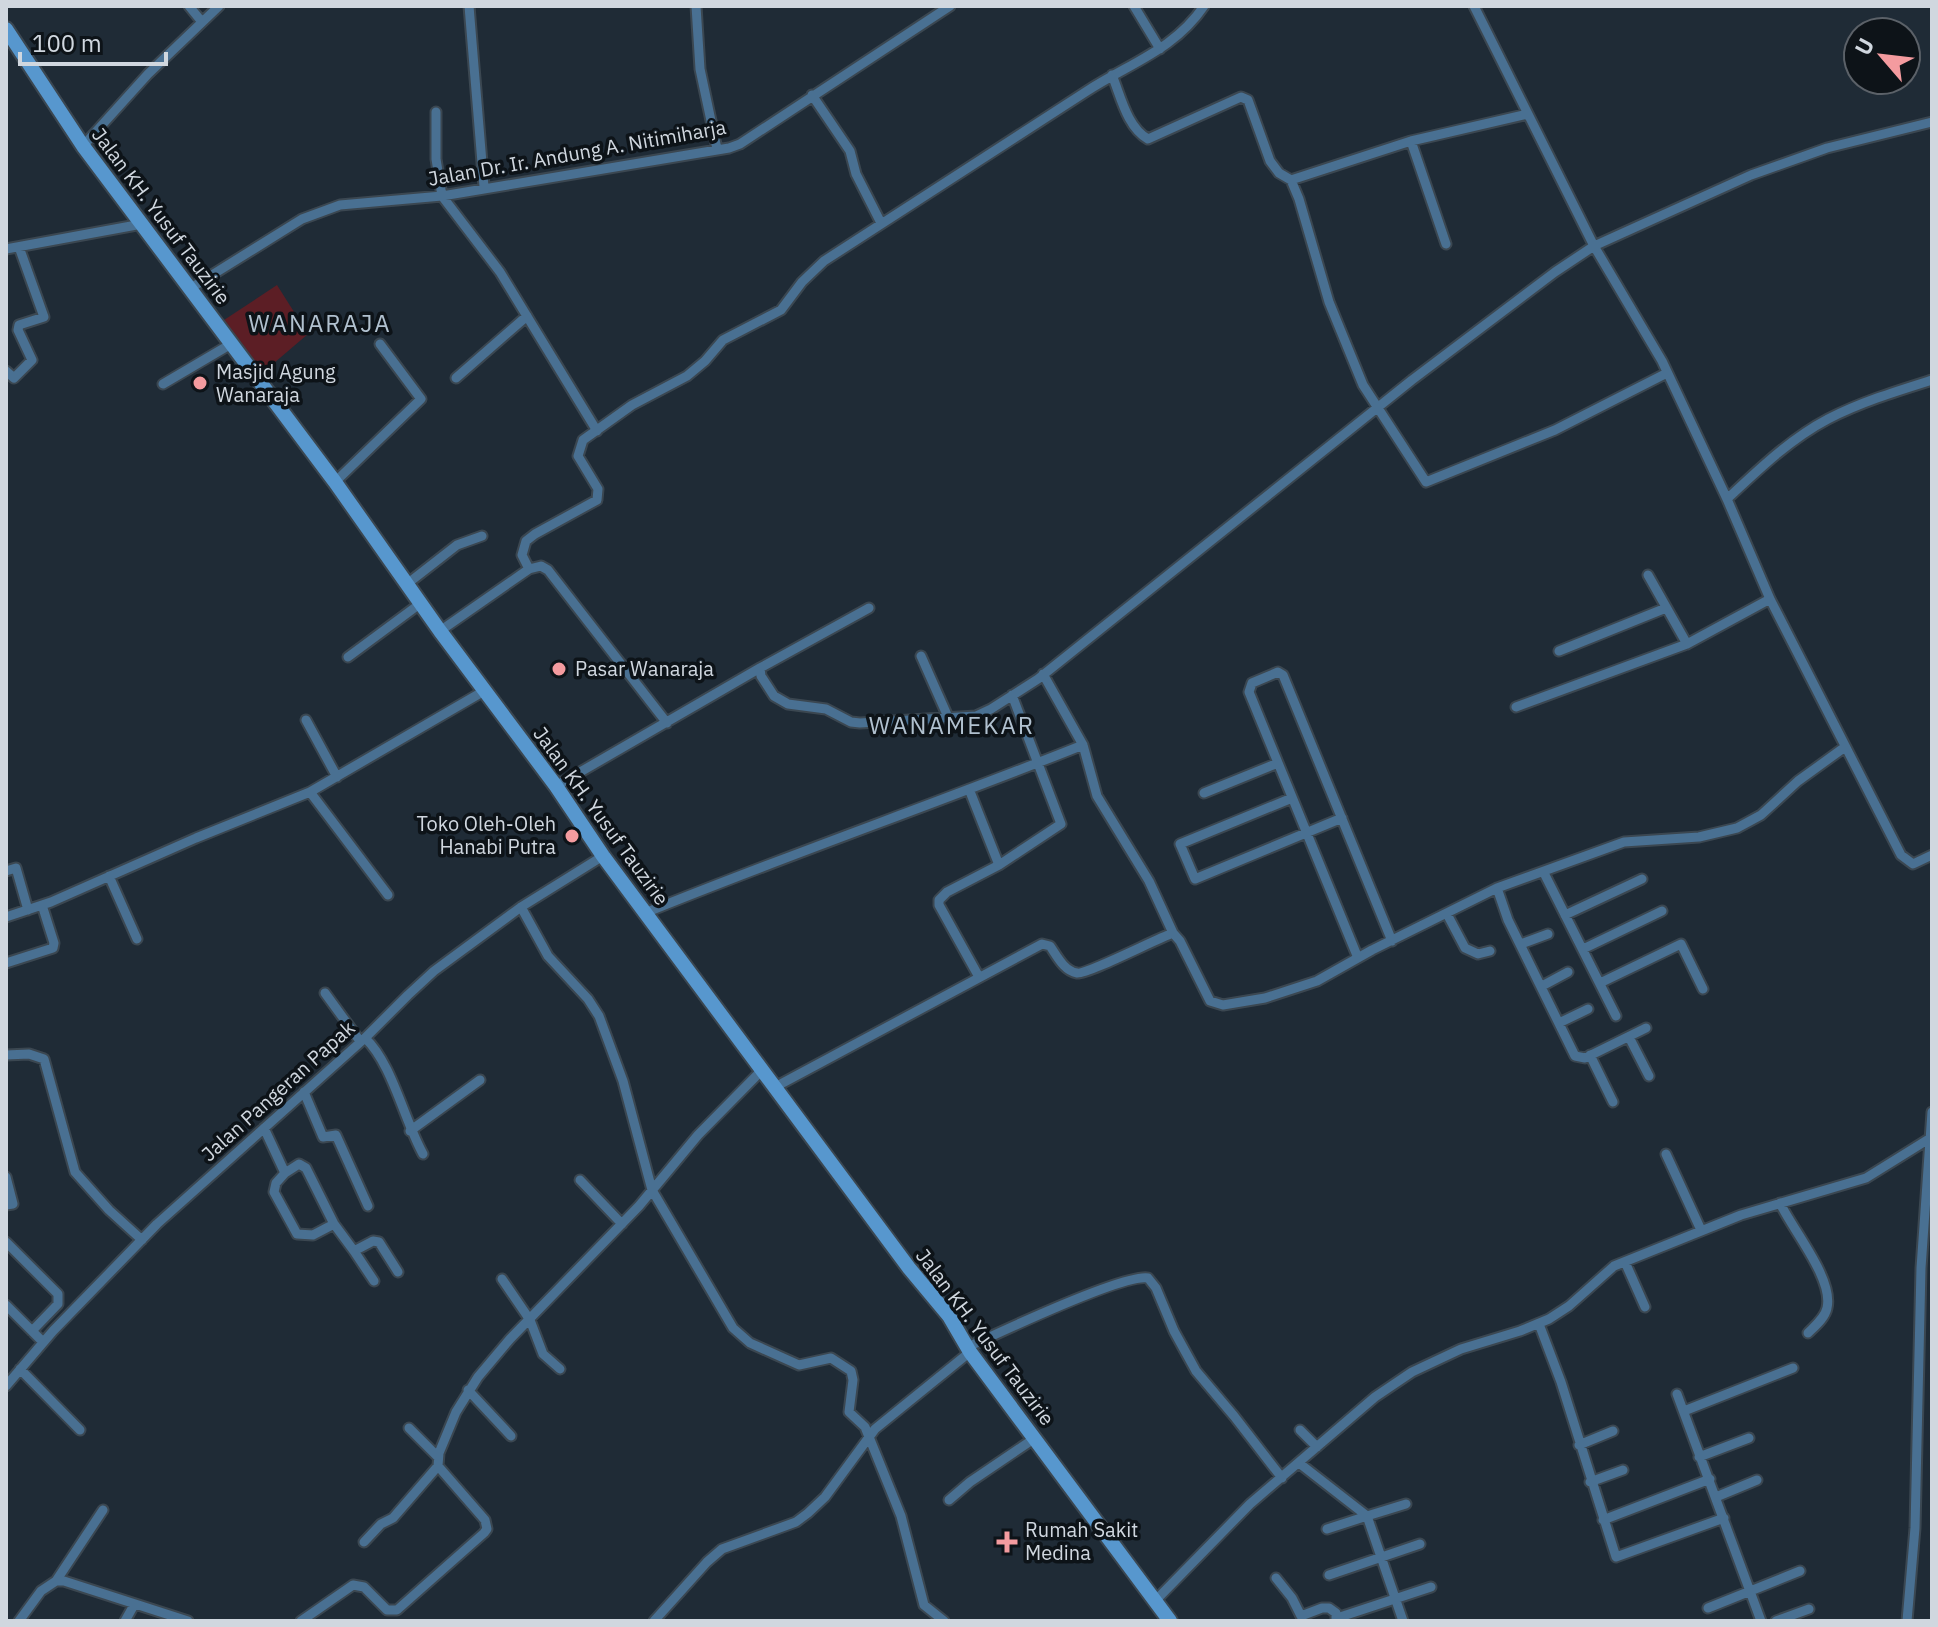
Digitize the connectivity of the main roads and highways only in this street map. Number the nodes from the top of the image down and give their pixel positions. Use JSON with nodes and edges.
{"nodes":[{"id":1,"x":6,"y":29,"type":"edge"},
{"id":2,"x":1170,"y":1621,"type":"edge"}],
"edges":[{"from":1,"to":2,"type":"main road","name":"Jalan KH. Yusuf Tauzirie"}]}
